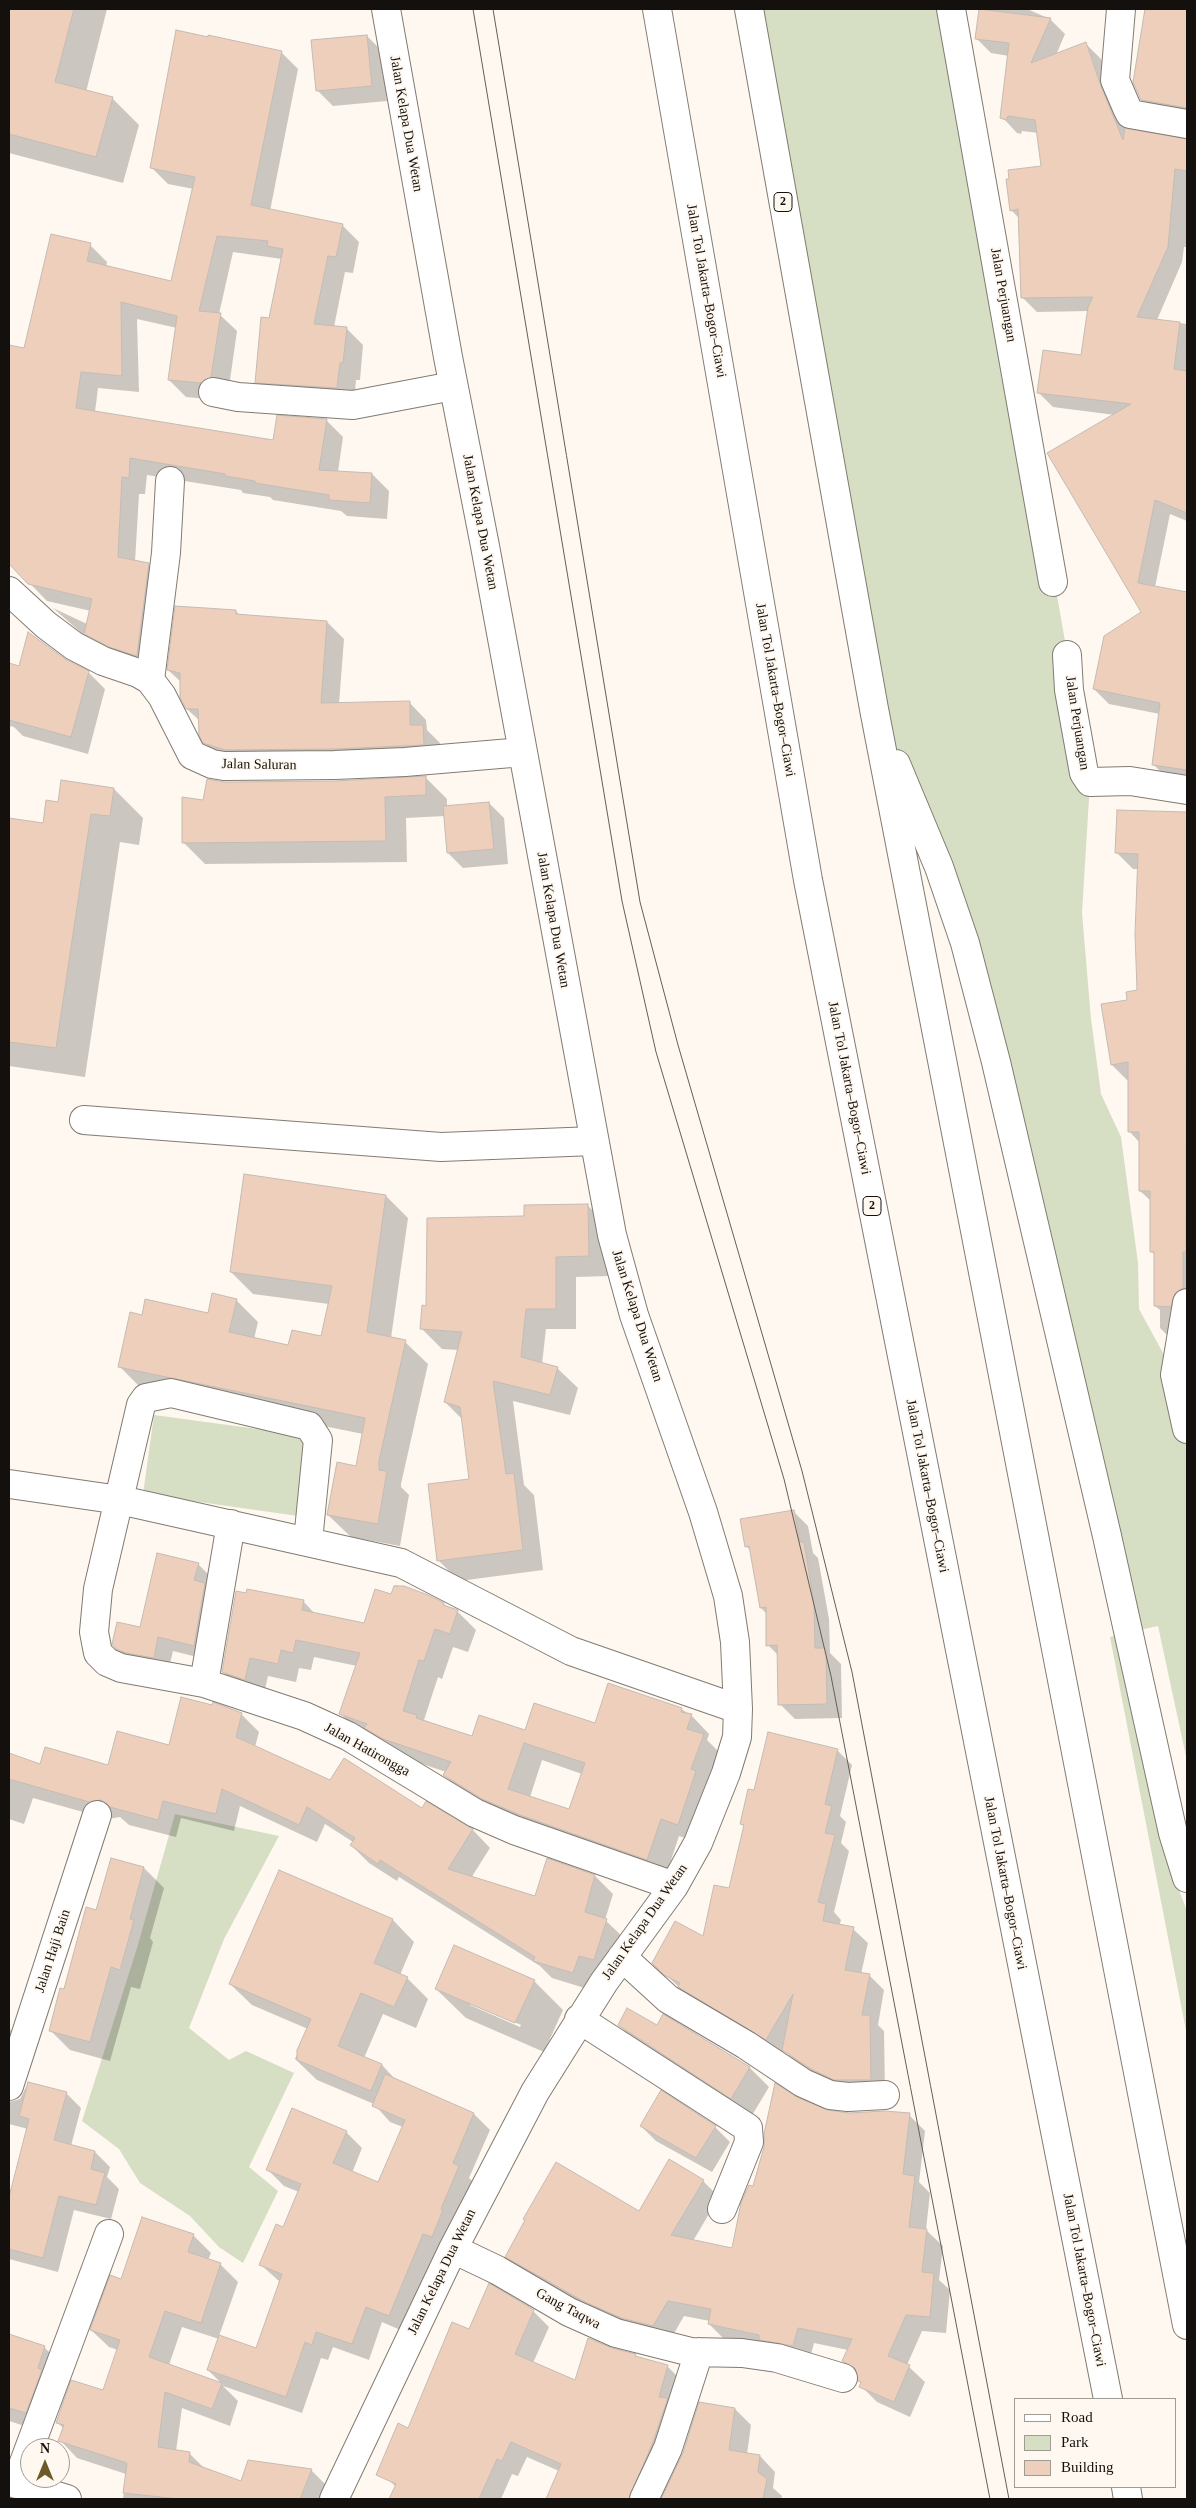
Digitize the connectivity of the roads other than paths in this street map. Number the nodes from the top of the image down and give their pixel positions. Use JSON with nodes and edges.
{"nodes":[{"id":1,"x":386,"y":9,"type":"edge"},
{"id":2,"x":657,"y":9,"type":"edge"},
{"id":3,"x":749,"y":9,"type":"edge"},
{"id":4,"x":951,"y":9,"type":"edge"},
{"id":5,"x":1121,"y":9,"type":"edge"},
{"id":6,"x":1187,"y":124,"type":"edge"},
{"id":7,"x":453,"y":386,"type":"junction"},
{"id":8,"x":213,"y":392,"type":"dead end"},
{"id":9,"x":170,"y":481,"type":"dead end"},
{"id":10,"x":1053,"y":582,"type":"dead end"},
{"id":11,"x":9,"y":591,"type":"edge"},
{"id":12,"x":1067,"y":654,"type":"dead end"},
{"id":13,"x":150,"y":680,"type":"junction"},
{"id":14,"x":874,"y":709,"type":"junction"},
{"id":15,"x":523,"y":752,"type":"junction"},
{"id":16,"x":1187,"y":790,"type":"edge"},
{"id":17,"x":84,"y":1120,"type":"dead end"},
{"id":18,"x":594,"y":1141,"type":"junction"},
{"id":19,"x":1187,"y":1304,"type":"edge"},
{"id":20,"x":1187,"y":1429,"type":"edge"},
{"id":21,"x":9,"y":1484,"type":"edge"},
{"id":22,"x":120,"y":1500,"type":"junction"},
{"id":23,"x":232,"y":1524,"type":"junction"},
{"id":24,"x":308,"y":1541,"type":"junction"},
{"id":25,"x":204,"y":1683,"type":"junction"},
{"id":26,"x":738,"y":1709,"type":"junction"},
{"id":27,"x":97,"y":1815,"type":"dead end"},
{"id":28,"x":1187,"y":1878,"type":"edge"},
{"id":29,"x":674,"y":1886,"type":"junction"},
{"id":30,"x":622,"y":1957,"type":"junction"},
{"id":31,"x":579,"y":2019,"type":"junction"},
{"id":32,"x":9,"y":2086,"type":"edge"},
{"id":33,"x":885,"y":2095,"type":"dead end"},
{"id":34,"x":722,"y":2208,"type":"dead end"},
{"id":35,"x":108,"y":2234,"type":"dead end"},
{"id":36,"x":453,"y":2250,"type":"junction"},
{"id":37,"x":1187,"y":2325,"type":"edge"},
{"id":38,"x":695,"y":2352,"type":"junction"},
{"id":39,"x":843,"y":2378,"type":"dead end"},
{"id":40,"x":1108,"y":2398,"type":"edge"},
{"id":41,"x":13,"y":2482,"type":"edge"},
{"id":42,"x":67,"y":2499,"type":"edge"},
{"id":43,"x":334,"y":2499,"type":"edge"},
{"id":44,"x":644,"y":2499,"type":"edge"}],
"edges":[{"from":1,"to":7,"type":"main road","name":"Jalan Kelapa Dua Wetan"},
{"from":2,"to":40,"type":"main road","name":"Jalan Tol Jakarta–Bogor–Ciawi","number":"2"},
{"from":3,"to":14,"type":"main road","number":"2"},
{"from":4,"to":10,"type":"main road","name":"Jalan Perjuangan"},
{"from":5,"to":6,"type":"main road"},
{"from":7,"to":8,"type":"main road"},
{"from":7,"to":15,"type":"main road","name":"Jalan Kelapa Dua Wetan"},
{"from":9,"to":13,"type":"main road"},
{"from":11,"to":13,"type":"main road","name":"Jalan Saluran"},
{"from":12,"to":16,"type":"main road","name":"Jalan Perjuangan"},
{"from":13,"to":15,"type":"main road","name":"Jalan Saluran"},
{"from":14,"to":28,"type":"main road"},
{"from":14,"to":37,"type":"main road","number":"2"},
{"from":15,"to":18,"type":"main road","name":"Jalan Kelapa Dua Wetan"},
{"from":17,"to":18,"type":"main road"},
{"from":18,"to":26,"type":"main road","name":"Jalan Kelapa Dua Wetan"},
{"from":19,"to":20,"type":"main road"},
{"from":21,"to":22,"type":"main road"},
{"from":22,"to":23,"type":"main road"},
{"from":22,"to":24,"type":"main road","name":"Jalan Hatirongga"},
{"from":22,"to":25,"type":"main road","name":"Jalan Hatirongga"},
{"from":23,"to":24,"type":"main road"},
{"from":23,"to":25,"type":"main road"},
{"from":24,"to":26,"type":"main road"},
{"from":25,"to":29,"type":"main road","name":"Jalan Hatirongga"},
{"from":26,"to":29,"type":"main road","name":"Jalan Kelapa Dua Wetan"},
{"from":27,"to":32,"type":"main road","name":"Jalan Haji Bain"},
{"from":29,"to":30,"type":"main road","name":"Jalan Kelapa Dua Wetan"},
{"from":30,"to":31,"type":"main road","name":"Jalan Kelapa Dua Wetan"},
{"from":30,"to":33,"type":"main road"},
{"from":31,"to":34,"type":"main road"},
{"from":31,"to":36,"type":"main road","name":"Jalan Kelapa Dua Wetan"},
{"from":35,"to":41,"type":"main road"},
{"from":36,"to":38,"type":"main road","name":"Gang Taqwa"},
{"from":36,"to":43,"type":"main road","name":"Jalan Kelapa Dua Wetan"},
{"from":38,"to":39,"type":"main road","name":"Gang Taqwa"},
{"from":38,"to":44,"type":"main road"},
{"from":41,"to":42,"type":"main road"}]}
